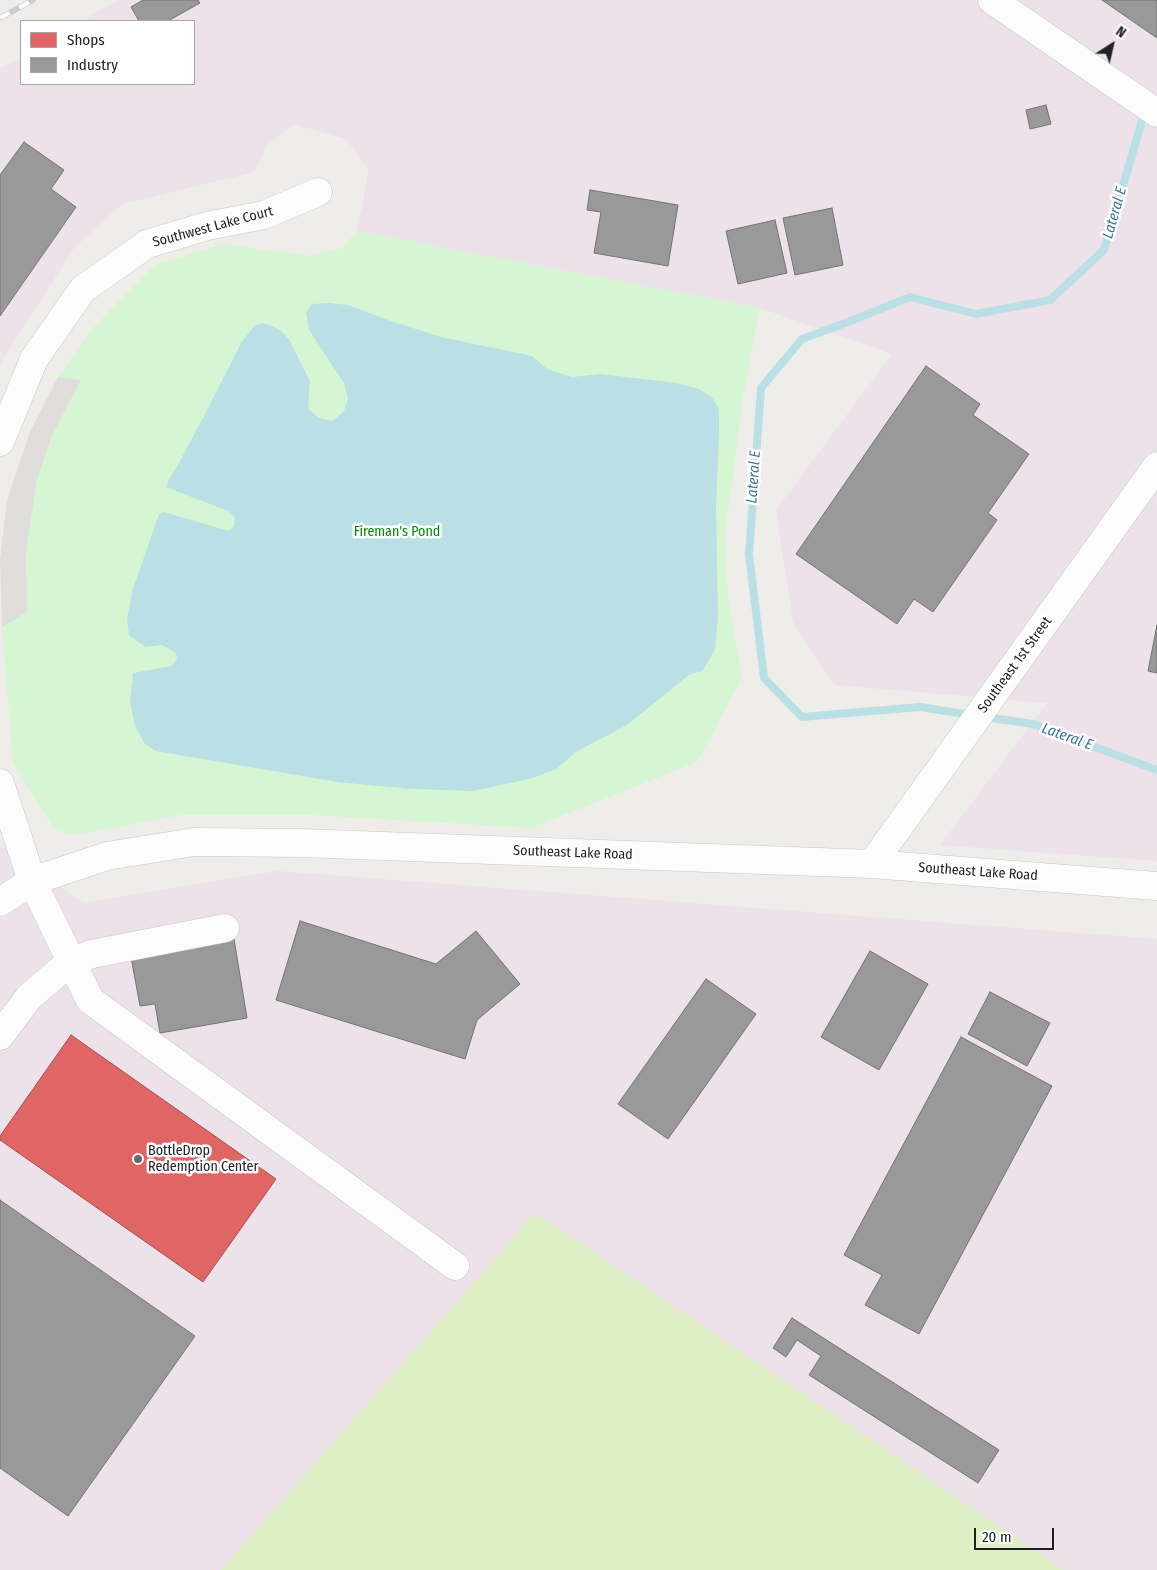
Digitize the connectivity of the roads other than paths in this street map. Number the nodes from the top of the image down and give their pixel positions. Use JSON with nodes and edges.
{"nodes":[{"id":1,"x":992,"y":0,"type":"edge"},
{"id":2,"x":1157,"y":113,"type":"edge"},
{"id":3,"x":318,"y":192,"type":"dead end"},
{"id":4,"x":0,"y":442,"type":"edge"},
{"id":5,"x":1157,"y":466,"type":"edge"},
{"id":6,"x":0,"y":783,"type":"edge"},
{"id":7,"x":872,"y":864,"type":"junction"},
{"id":8,"x":32,"y":881,"type":"junction"},
{"id":9,"x":1157,"y":886,"type":"edge"},
{"id":10,"x":0,"y":902,"type":"edge"},
{"id":11,"x":225,"y":928,"type":"dead end"},
{"id":12,"x":70,"y":962,"type":"junction"},
{"id":13,"x":0,"y":1036,"type":"edge"},
{"id":14,"x":455,"y":1266,"type":"dead end"}],
"edges":[{"from":1,"to":2,"type":"street"},
{"from":3,"to":4,"type":"street","name":"Southwest Lake Court"},
{"from":5,"to":7,"type":"street","name":"Southeast 1st Street"},
{"from":6,"to":8,"type":"street"},
{"from":7,"to":8,"type":"street","name":"Southeast Lake Road"},
{"from":7,"to":9,"type":"street","name":"Southeast Lake Road"},
{"from":8,"to":10,"type":"street","name":"Southeast Lake Road"},
{"from":8,"to":12,"type":"street"},
{"from":11,"to":12,"type":"street"},
{"from":12,"to":13,"type":"street"},
{"from":12,"to":14,"type":"street"}]}
